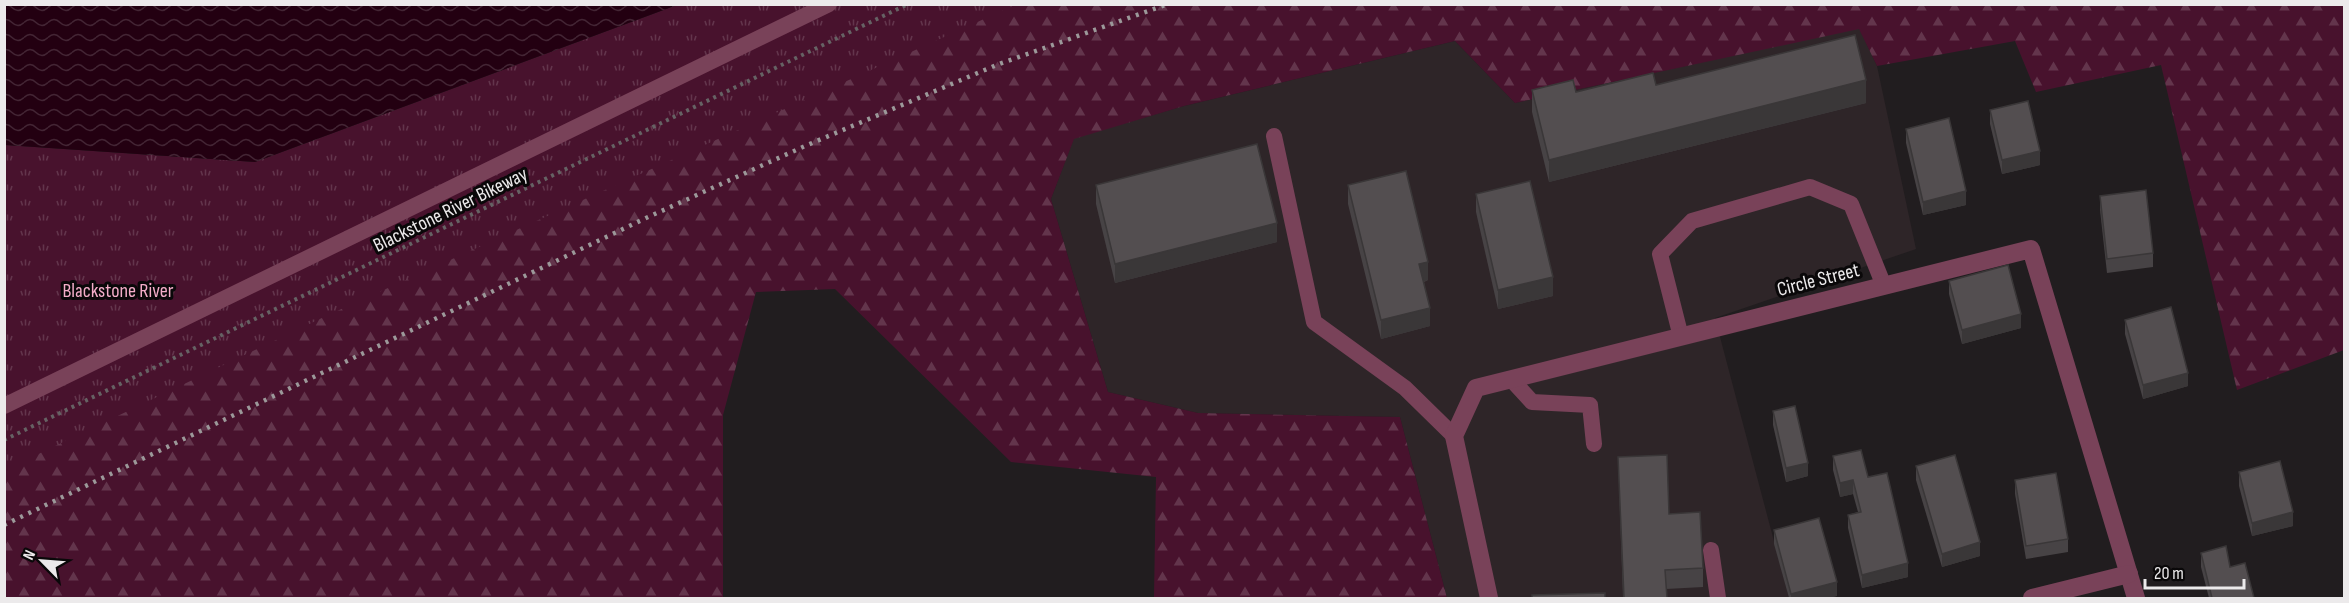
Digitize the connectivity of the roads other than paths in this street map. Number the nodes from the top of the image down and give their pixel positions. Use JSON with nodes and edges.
{"nodes":[{"id":1,"x":829,"y":4,"type":"edge"},
{"id":2,"x":1274,"y":136,"type":"dead end"},
{"id":3,"x":1884,"y":286,"type":"junction"},
{"id":4,"x":1681,"y":337,"type":"junction"},
{"id":5,"x":1511,"y":380,"type":"junction"},
{"id":6,"x":4,"y":406,"type":"edge"},
{"id":7,"x":1454,"y":436,"type":"junction"},
{"id":8,"x":1593,"y":444,"type":"dead end"},
{"id":9,"x":1711,"y":550,"type":"dead end"},
{"id":10,"x":2129,"y":574,"type":"junction"},
{"id":11,"x":1489,"y":598,"type":"edge"},
{"id":12,"x":1718,"y":598,"type":"edge"},
{"id":13,"x":2032,"y":598,"type":"edge"},
{"id":14,"x":2136,"y":598,"type":"edge"}],
"edges":[{"from":1,"to":6,"type":"lane"},
{"from":2,"to":7,"type":"lane"},
{"from":3,"to":4,"type":"street","name":"Circle Street"},
{"from":3,"to":4,"type":"lane"},
{"from":3,"to":10,"type":"street","name":"Circle Street"},
{"from":4,"to":5,"type":"street","name":"Circle Street"},
{"from":5,"to":7,"type":"street","name":"Circle Street"},
{"from":5,"to":8,"type":"lane"},
{"from":7,"to":11,"type":"street"},
{"from":9,"to":12,"type":"lane"},
{"from":10,"to":13,"type":"street"},
{"from":10,"to":14,"type":"street","name":"Circle Street"}]}
